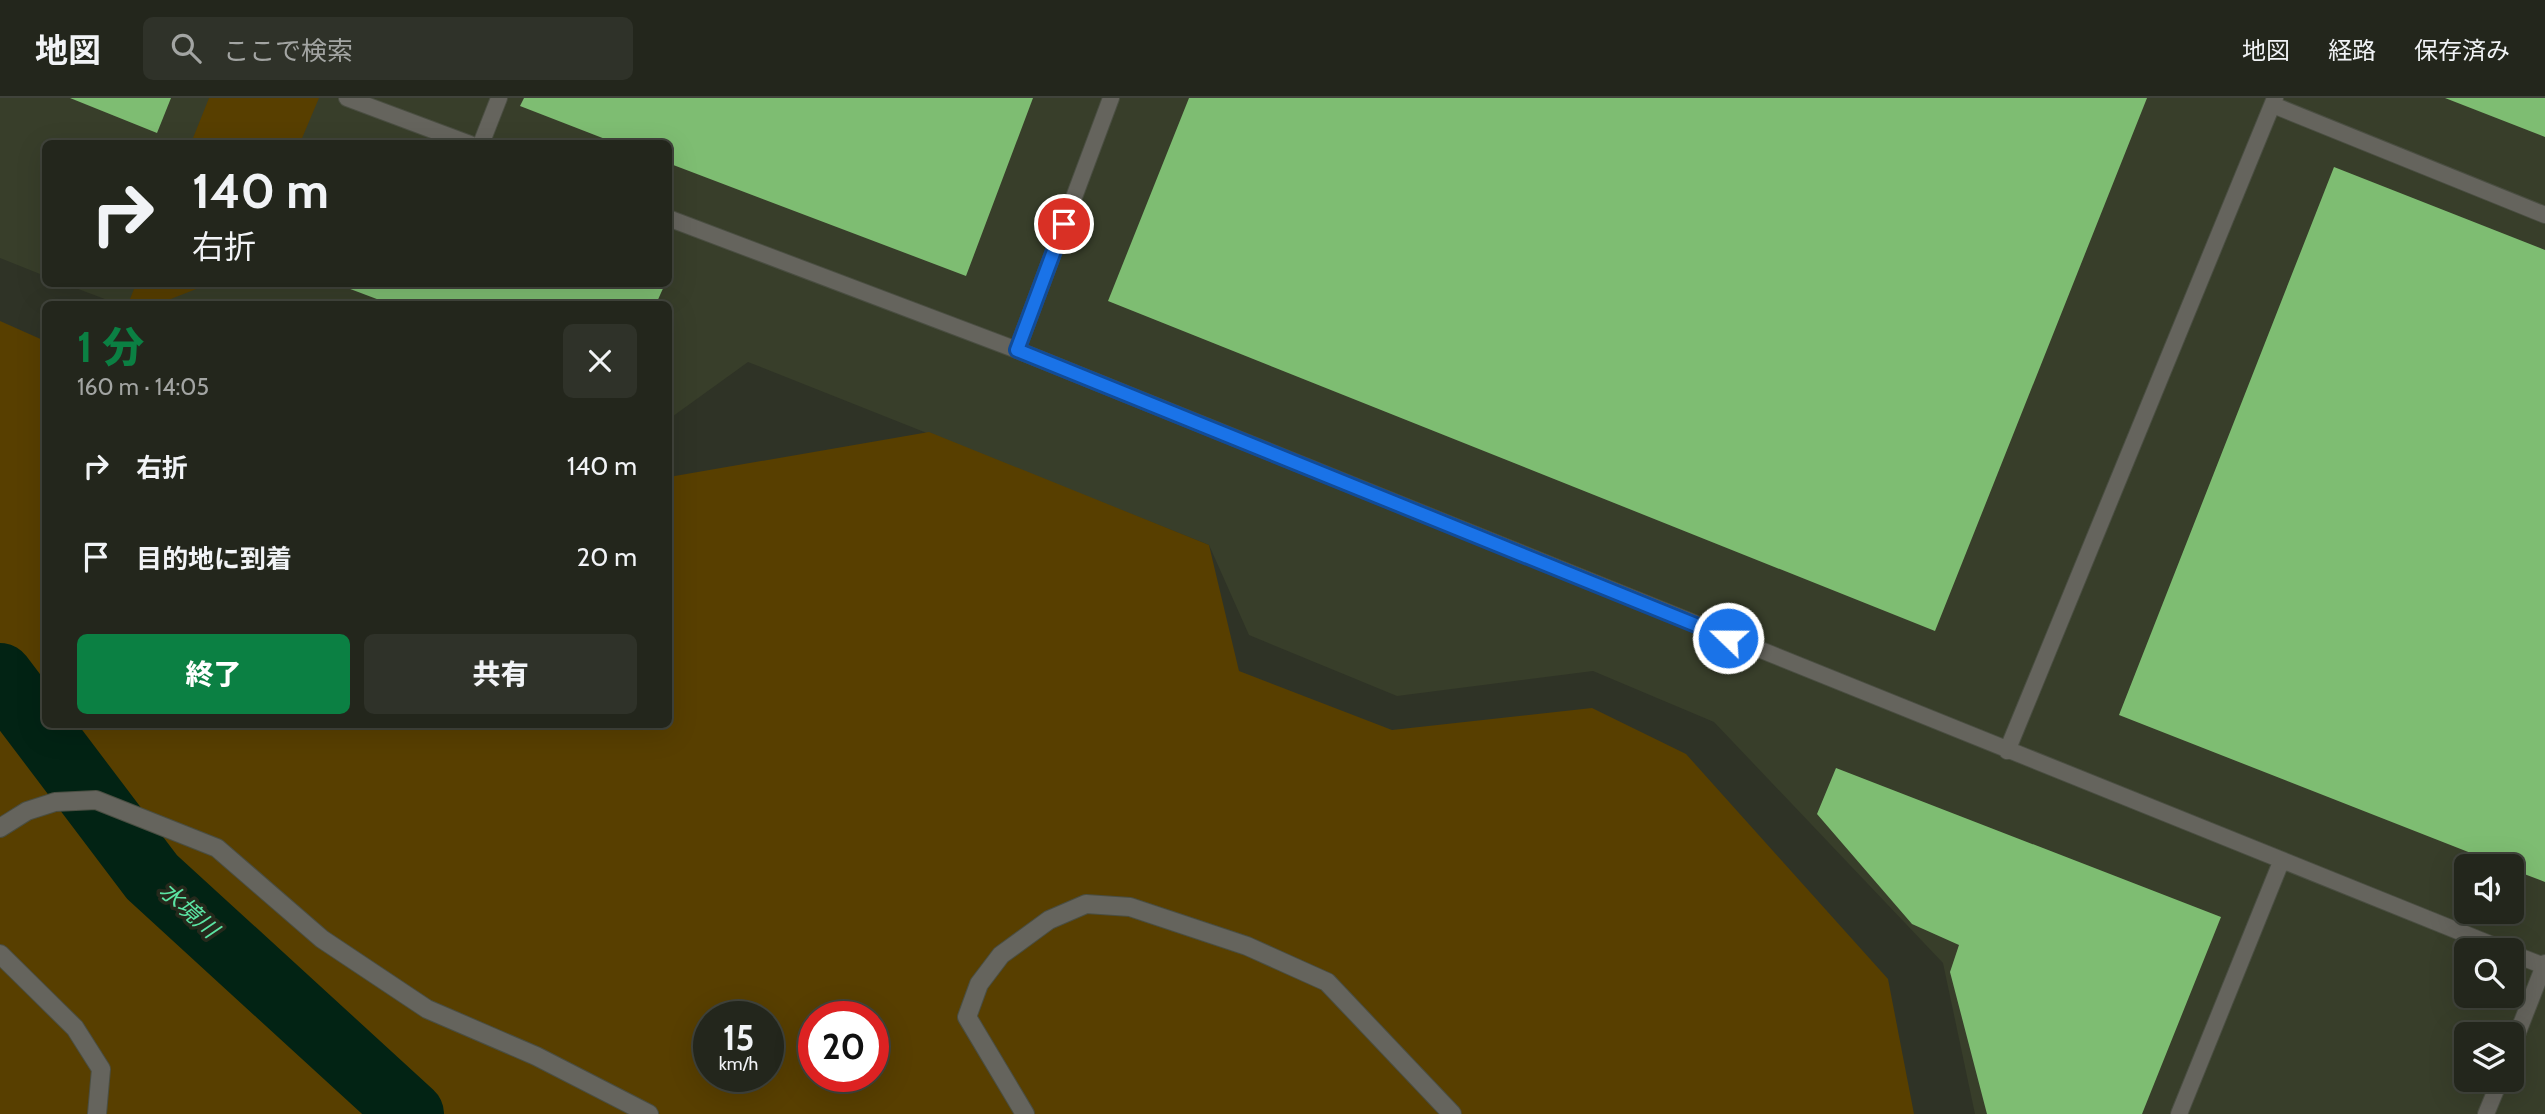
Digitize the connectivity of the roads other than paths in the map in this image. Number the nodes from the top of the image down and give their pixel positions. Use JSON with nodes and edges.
{"nodes":[{"id":1,"x":347,"y":98,"type":"edge"},
{"id":2,"x":499,"y":98,"type":"edge"},
{"id":3,"x":1111,"y":98,"type":"edge"},
{"id":4,"x":2274,"y":101,"type":"edge"},
{"id":5,"x":459,"y":140,"type":"edge"},
{"id":6,"x":483,"y":140,"type":"edge"},
{"id":7,"x":2545,"y":215,"type":"edge"},
{"id":8,"x":672,"y":220,"type":"edge"},
{"id":9,"x":1017,"y":350,"type":"junction"},
{"id":10,"x":2007,"y":751,"type":"junction"},
{"id":11,"x":0,"y":828,"type":"edge"},
{"id":12,"x":2281,"y":862,"type":"junction"},
{"id":13,"x":2474,"y":938,"type":"edge"},
{"id":14,"x":0,"y":954,"type":"edge"},
{"id":15,"x":2524,"y":957,"type":"edge"},
{"id":16,"x":2544,"y":964,"type":"edge"},
{"id":17,"x":2522,"y":1022,"type":"edge"},
{"id":18,"x":2495,"y":1092,"type":"edge"},
{"id":19,"x":97,"y":1114,"type":"edge"},
{"id":20,"x":649,"y":1114,"type":"edge"},
{"id":21,"x":1025,"y":1114,"type":"edge"},
{"id":22,"x":1452,"y":1114,"type":"edge"},
{"id":23,"x":2179,"y":1114,"type":"edge"},
{"id":24,"x":2486,"y":1114,"type":"edge"}],
"edges":[{"from":1,"to":5,"type":"lane"},
{"from":2,"to":6,"type":"lane"},
{"from":3,"to":9,"type":"lane"},
{"from":4,"to":7,"type":"lane"},
{"from":4,"to":10,"type":"lane"},
{"from":8,"to":9,"type":"lane"},
{"from":9,"to":10,"type":"lane"},
{"from":10,"to":12,"type":"lane"},
{"from":11,"to":20,"type":"street"},
{"from":12,"to":13,"type":"lane"},
{"from":12,"to":23,"type":"lane"},
{"from":14,"to":19,"type":"street"},
{"from":15,"to":16,"type":"lane"},
{"from":16,"to":17,"type":"lane"},
{"from":18,"to":24,"type":"lane"},
{"from":21,"to":22,"type":"street"}]}
